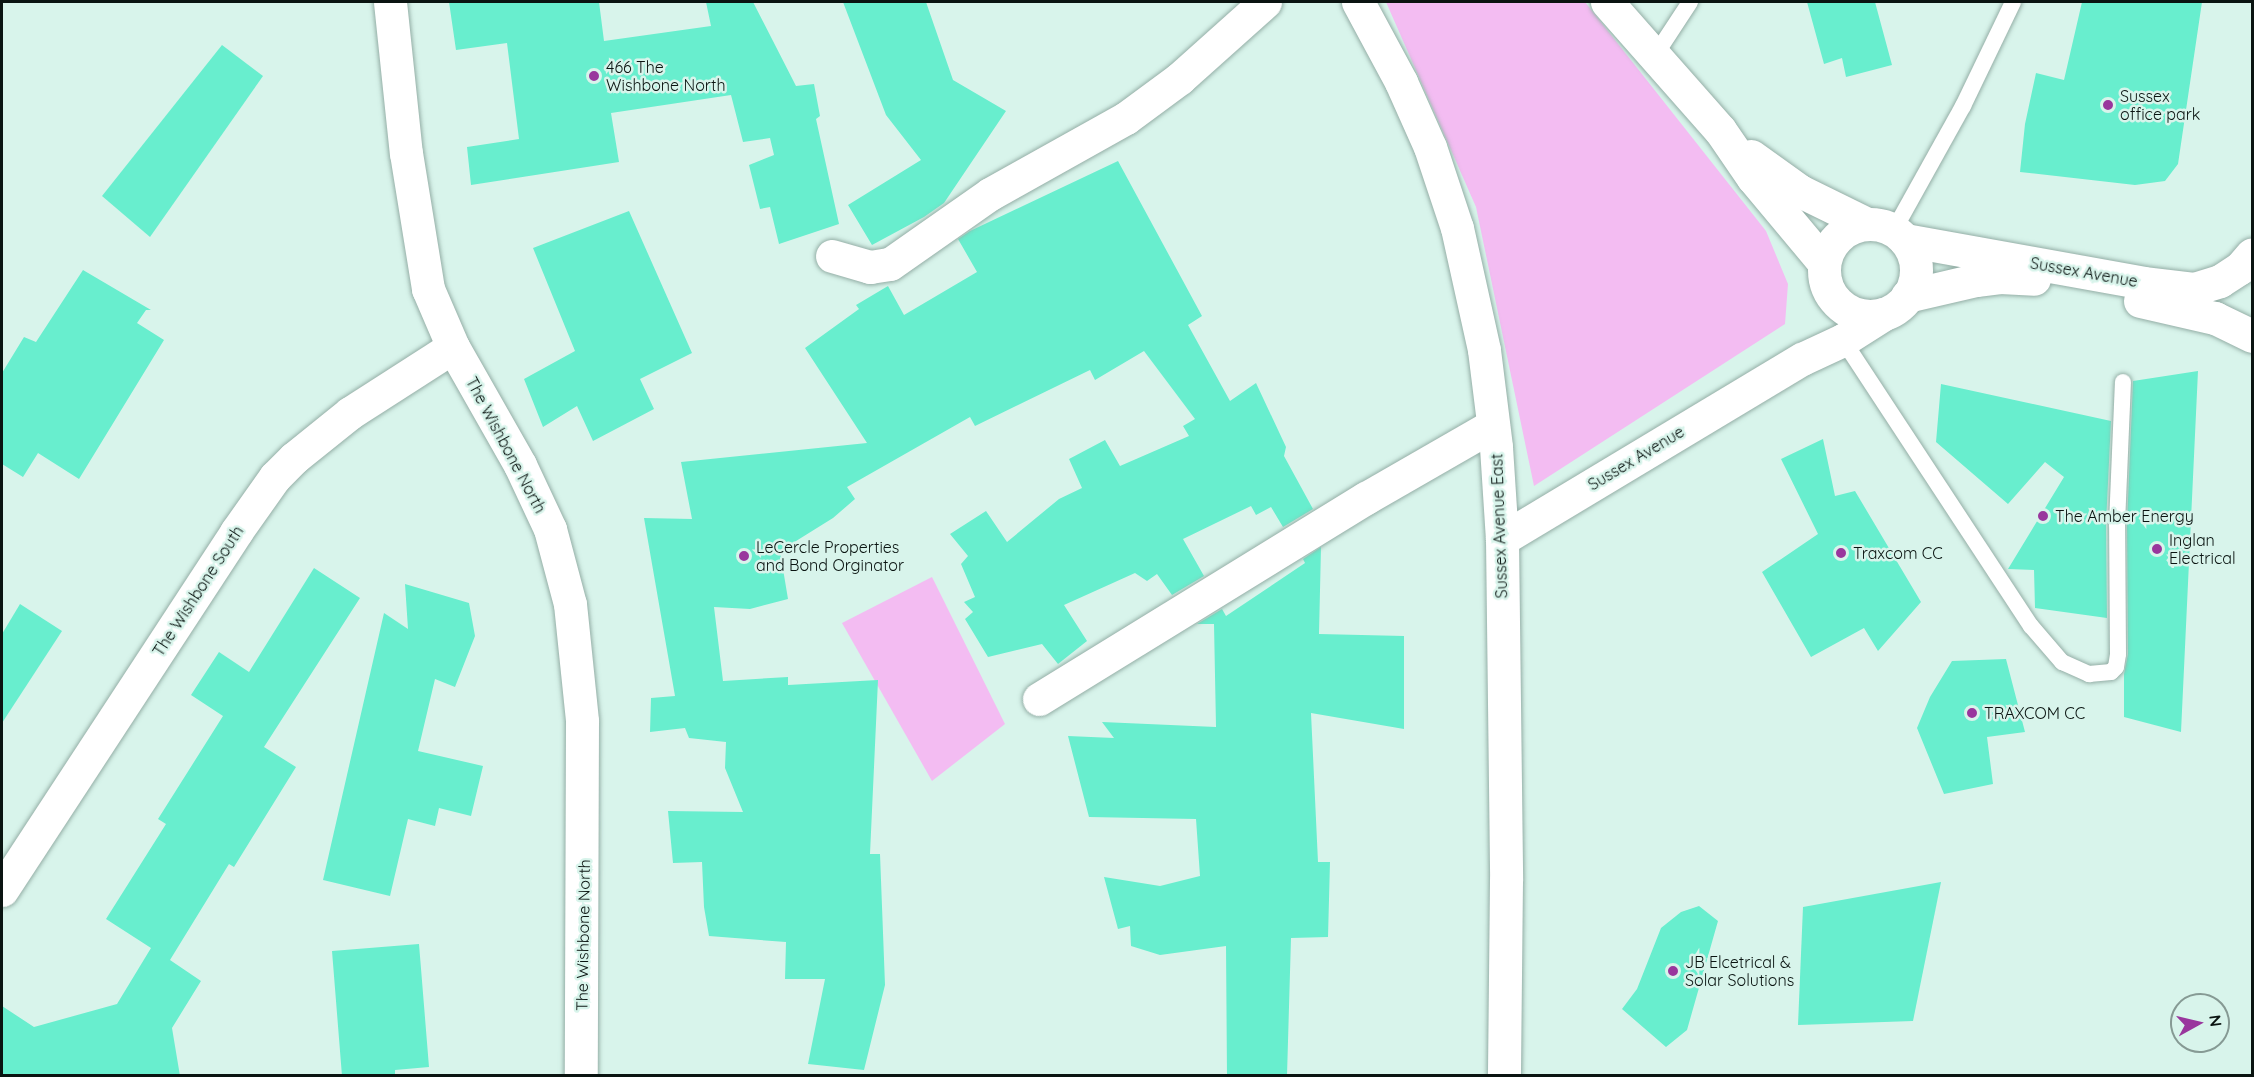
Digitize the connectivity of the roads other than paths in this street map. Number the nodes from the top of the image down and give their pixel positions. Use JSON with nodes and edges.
{"nodes":[{"id":1,"x":390,"y":2,"type":"edge"},
{"id":2,"x":1265,"y":2,"type":"edge"},
{"id":3,"x":1358,"y":2,"type":"edge"},
{"id":4,"x":1607,"y":2,"type":"edge"},
{"id":5,"x":1690,"y":2,"type":"edge"},
{"id":6,"x":2013,"y":2,"type":"edge"},
{"id":7,"x":1654,"y":57,"type":"junction"},
{"id":8,"x":1720,"y":130,"type":"junction"},
{"id":9,"x":1888,"y":231,"type":"junction"},
{"id":10,"x":2253,"y":254,"type":"edge"},
{"id":11,"x":832,"y":256,"type":"dead end"},
{"id":12,"x":1824,"y":263,"type":"junction"},
{"id":13,"x":1834,"y":298,"type":"junction"},
{"id":14,"x":1896,"y":305,"type":"junction"},
{"id":15,"x":2253,"y":336,"type":"edge"},
{"id":16,"x":1843,"y":340,"type":"junction"},
{"id":17,"x":453,"y":347,"type":"junction"},
{"id":18,"x":1802,"y":359,"type":"junction"},
{"id":19,"x":2123,"y":382,"type":"dead end"},
{"id":20,"x":1494,"y":426,"type":"junction"},
{"id":21,"x":1502,"y":539,"type":"junction"},
{"id":22,"x":1039,"y":699,"type":"dead end"},
{"id":23,"x":2,"y":890,"type":"edge"},
{"id":24,"x":581,"y":1076,"type":"edge"},
{"id":25,"x":1504,"y":1076,"type":"edge"}],
"edges":[{"from":1,"to":17,"type":"street","name":"The Wishbone North"},
{"from":2,"to":11,"type":"street"},
{"from":3,"to":20,"type":"street","name":"Sussex Avenue East"},
{"from":4,"to":7,"type":"street"},
{"from":5,"to":7,"type":"lane"},
{"from":6,"to":9,"type":"lane"},
{"from":7,"to":8,"type":"street"},
{"from":8,"to":9,"type":"street","name":"Sussex Avenue"},
{"from":8,"to":12,"type":"street"},
{"from":9,"to":10,"type":"street","name":"Sussex Avenue"},
{"from":9,"to":12,"type":"street"},
{"from":9,"to":14,"type":"street"},
{"from":12,"to":13,"type":"street"},
{"from":13,"to":14,"type":"street"},
{"from":13,"to":18,"type":"street","name":"Sussex Avenue"},
{"from":14,"to":15,"type":"street","name":"Sussex Avenue"},
{"from":14,"to":16,"type":"street","name":"Sussex Avenue"},
{"from":16,"to":18,"type":"street","name":"Sussex Avenue"},
{"from":16,"to":19,"type":"lane"},
{"from":17,"to":23,"type":"street","name":"The Wishbone South"},
{"from":17,"to":24,"type":"street","name":"The Wishbone North"},
{"from":18,"to":21,"type":"street","name":"Sussex Avenue"},
{"from":20,"to":21,"type":"street","name":"Sussex Avenue East"},
{"from":20,"to":22,"type":"street"},
{"from":21,"to":25,"type":"street","name":"Sussex Avenue East"}]}
